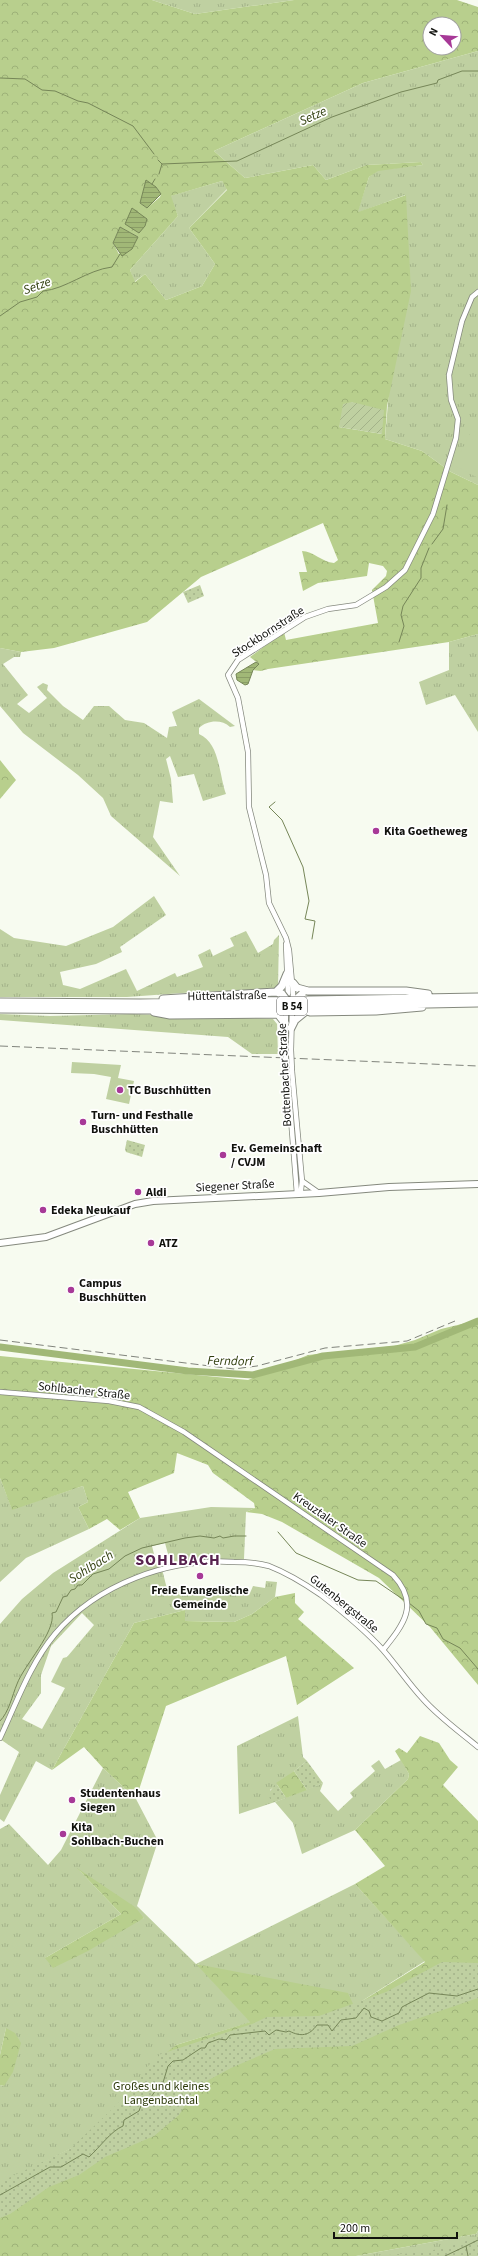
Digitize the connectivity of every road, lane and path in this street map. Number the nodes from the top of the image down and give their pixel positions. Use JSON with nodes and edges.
{"nodes":[{"id":1,"x":478,"y":292,"type":"edge"},
{"id":2,"x":229,"y":670,"type":"joint"},
{"id":3,"x":286,"y":938,"type":"junction"},
{"id":4,"x":287,"y":974,"type":"junction"},
{"id":5,"x":293,"y":983,"type":"junction"},
{"id":6,"x":305,"y":992,"type":"junction"},
{"id":7,"x":478,"y":997,"type":"edge"},
{"id":8,"x":448,"y":1000,"type":"junction"},
{"id":9,"x":0,"y":1002,"type":"edge"},
{"id":10,"x":288,"y":1002,"type":"junction"},
{"id":11,"x":478,"y":1003,"type":"edge"},
{"id":12,"x":138,"y":1006,"type":"junction"},
{"id":13,"x":0,"y":1009,"type":"edge"},
{"id":14,"x":305,"y":1011,"type":"junction"},
{"id":15,"x":288,"y":1026,"type":"junction"},
{"id":16,"x":302,"y":1181,"type":"junction"},
{"id":17,"x":478,"y":1184,"type":"edge"},
{"id":18,"x":319,"y":1193,"type":"junction"},
{"id":19,"x":297,"y":1194,"type":"junction"},
{"id":20,"x":0,"y":1243,"type":"edge"},
{"id":21,"x":0,"y":1392,"type":"edge"},
{"id":22,"x":184,"y":1432,"type":"joint"},
{"id":23,"x":383,"y":1650,"type":"junction"},
{"id":24,"x":0,"y":1738,"type":"edge"},
{"id":25,"x":478,"y":1748,"type":"edge"}],
"edges":[{"from":1,"to":2,"type":"street","name":"Stockbornstraße"},
{"from":2,"to":3,"type":"street","name":"Bottenbacher Straße"},
{"from":3,"to":4,"type":"street","name":"Bottenbacher Straße"},
{"from":3,"to":5,"type":"street","name":"Bottenbacher Straße"},
{"from":4,"to":10,"type":"street","name":"Bottenbacher Straße"},
{"from":4,"to":10,"type":"highway"},
{"from":5,"to":6,"type":"highway"},
{"from":5,"to":10,"type":"street","name":"Bottenbacher Straße"},
{"from":6,"to":8,"type":"highway"},
{"from":6,"to":10,"type":"highway","bridge":true},
{"from":7,"to":8,"type":"highway","name":"Hüttentalstraße","number":"B 54"},
{"from":8,"to":11,"type":"highway","name":"Hüttentalstraße","number":"B 54"},
{"from":8,"to":12,"type":"highway","name":"Hüttentalstraße","number":"B 54"},
{"from":8,"to":14,"type":"highway"},
{"from":9,"to":12,"type":"highway","name":"Hüttentalstraße","number":"B 54"},
{"from":10,"to":12,"type":"highway"},
{"from":10,"to":12,"type":"highway"},
{"from":10,"to":14,"type":"highway","bridge":true},
{"from":10,"to":15,"type":"highway"},
{"from":10,"to":15,"type":"street","name":"Bottenbacher Straße"},
{"from":12,"to":13,"type":"highway","name":"Hüttentalstraße","number":"B 54"},
{"from":14,"to":15,"type":"highway"},
{"from":15,"to":16,"type":"street","name":"Bottenbacher Straße","bridge":true},
{"from":15,"to":19,"type":"street","name":"Bottenbacher Straße","bridge":true},
{"from":16,"to":18,"type":"street"},
{"from":16,"to":19,"type":"street","name":"Bottenbacher Straße"},
{"from":17,"to":18,"type":"main road","name":"Siegener Straße"},
{"from":18,"to":19,"type":"main road","name":"Siegener Straße"},
{"from":19,"to":20,"type":"main road","name":"Siegener Straße"},
{"from":21,"to":22,"type":"street","name":"Sohlbacher Straße"},
{"from":22,"to":23,"type":"street","name":"Kreuztaler Straße"},
{"from":23,"to":24,"type":"street","name":"Gutenbergstraße"},
{"from":23,"to":25,"type":"street","name":"Gutenbergstraße"}]}
